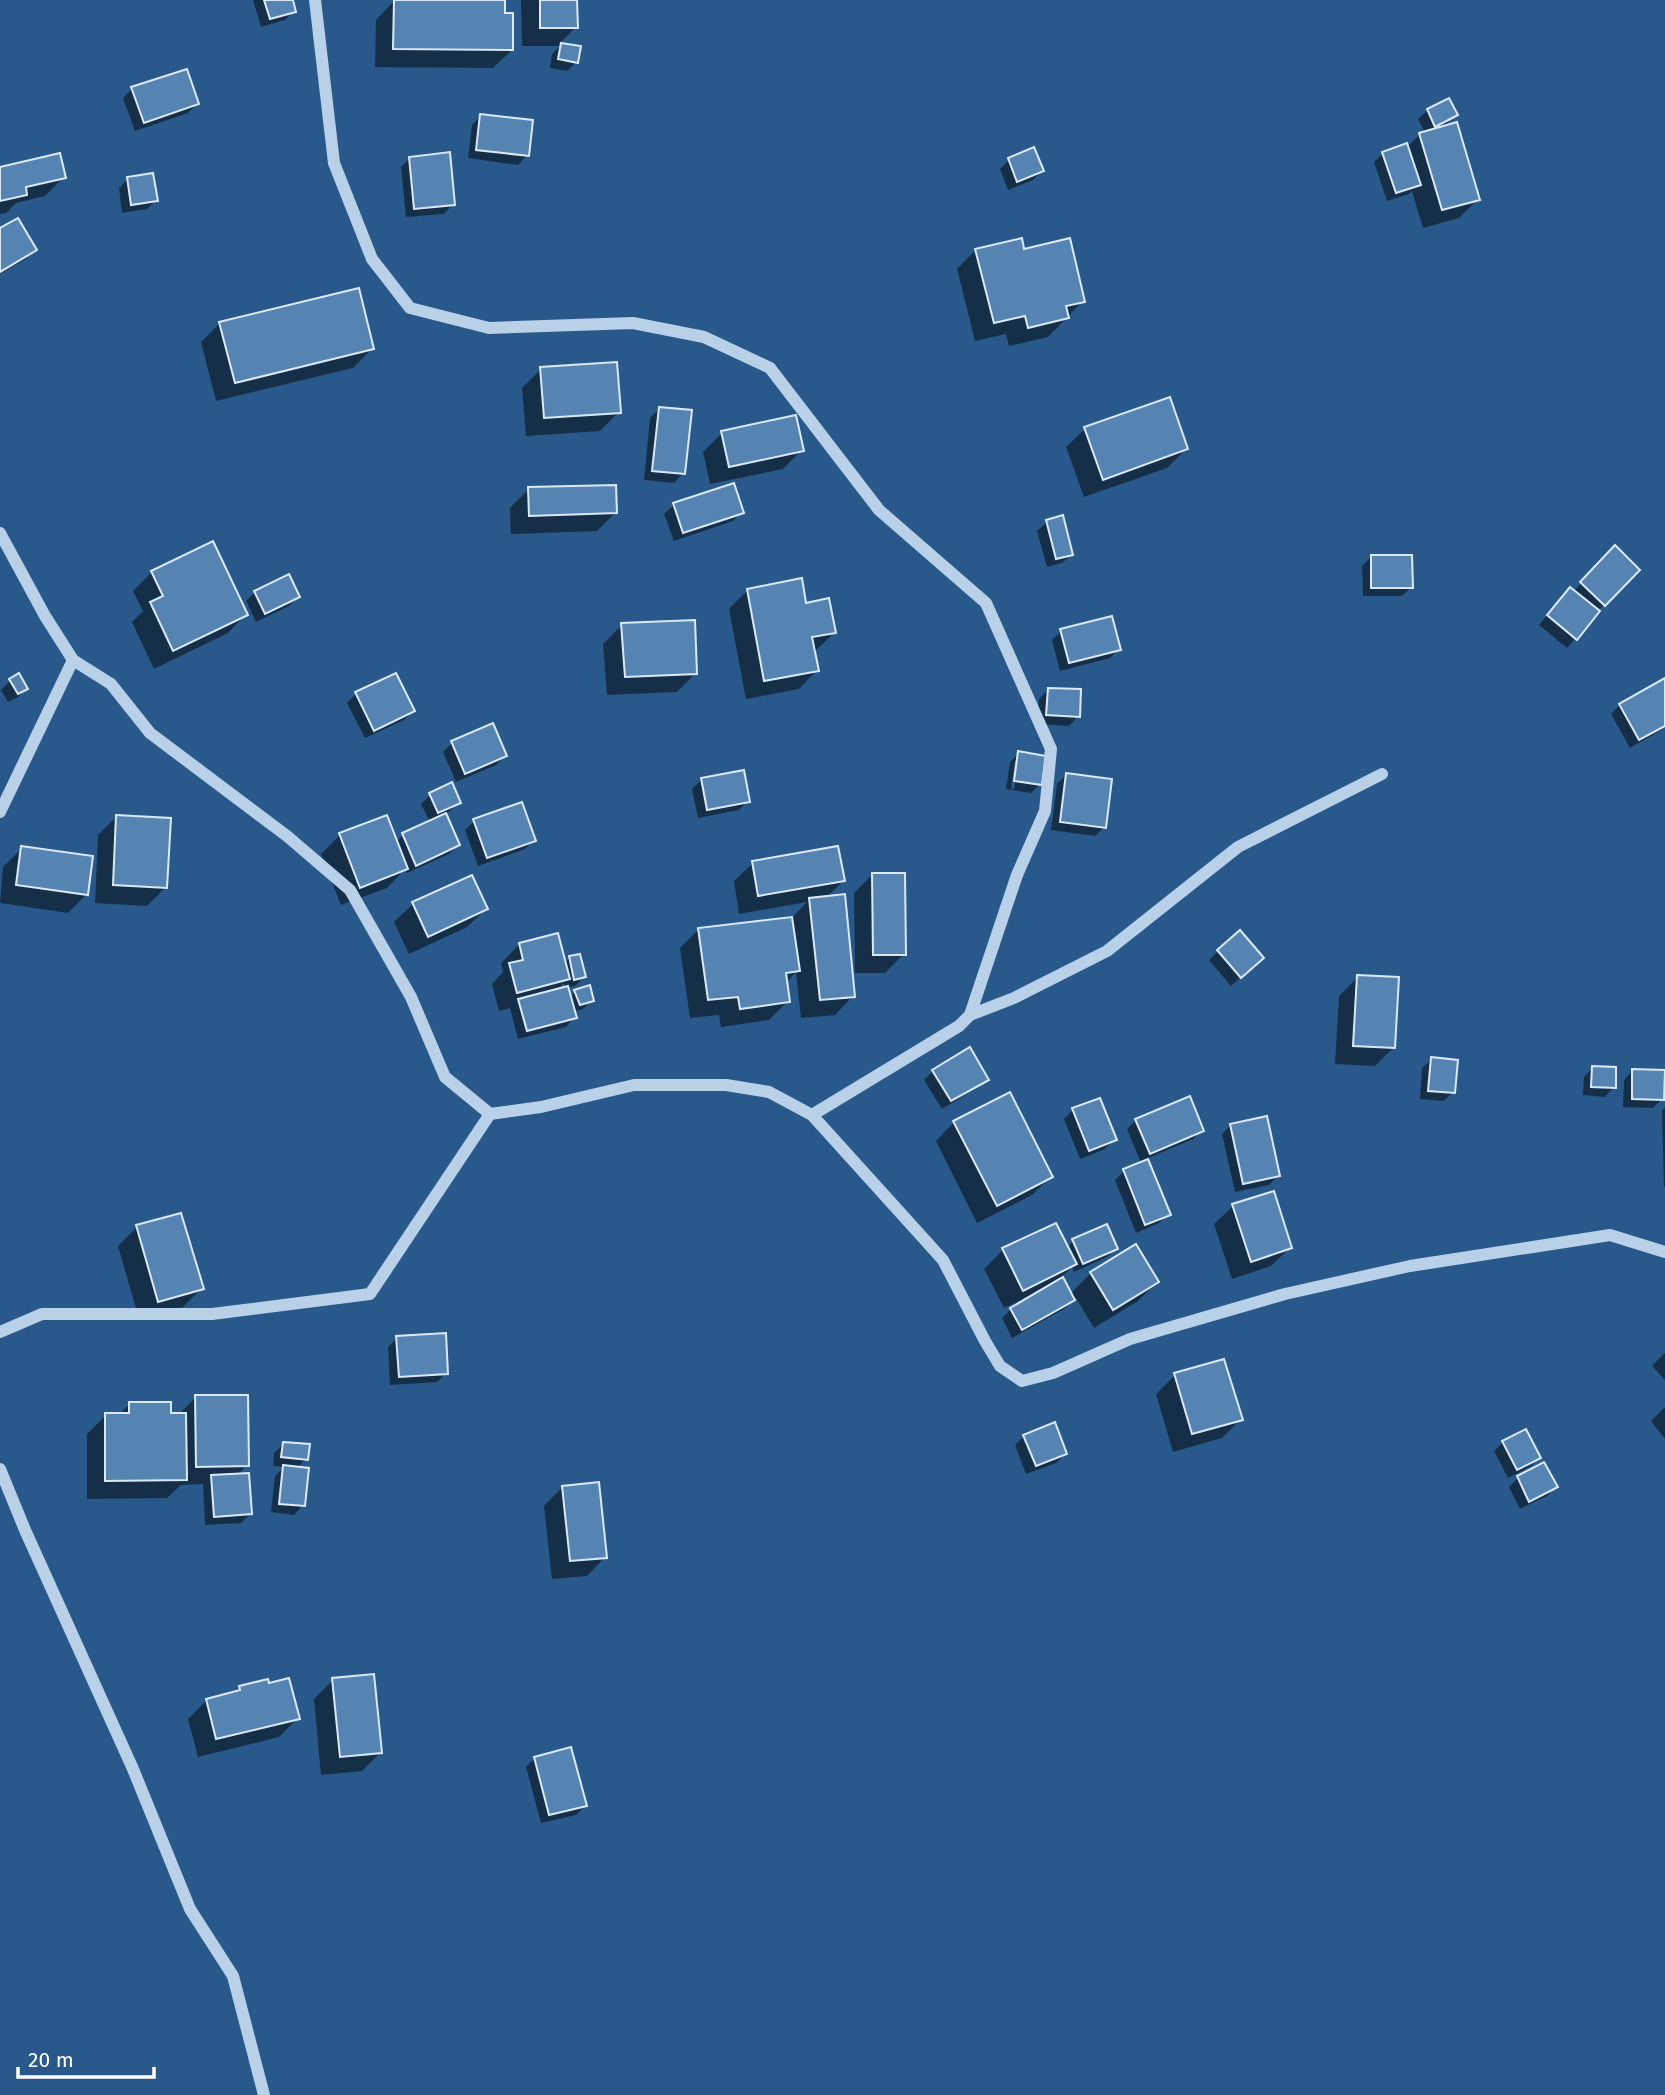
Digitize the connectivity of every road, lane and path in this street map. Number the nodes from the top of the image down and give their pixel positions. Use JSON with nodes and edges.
{"nodes":[{"id":1,"x":315,"y":0,"type":"edge"},
{"id":2,"x":0,"y":533,"type":"edge"},
{"id":3,"x":73,"y":660,"type":"junction"},
{"id":4,"x":1382,"y":774,"type":"dead end"},
{"id":5,"x":0,"y":812,"type":"edge"},
{"id":6,"x":970,"y":1015,"type":"junction"},
{"id":7,"x":490,"y":1114,"type":"junction"},
{"id":8,"x":812,"y":1115,"type":"junction"},
{"id":9,"x":1665,"y":1252,"type":"edge"},
{"id":10,"x":0,"y":1332,"type":"edge"},
{"id":11,"x":0,"y":1469,"type":"edge"},
{"id":12,"x":264,"y":2095,"type":"edge"}],
"edges":[{"from":1,"to":6,"type":"street"},
{"from":2,"to":3,"type":"street"},
{"from":3,"to":5,"type":"street"},
{"from":3,"to":7,"type":"street"},
{"from":4,"to":6,"type":"street"},
{"from":6,"to":8,"type":"street"},
{"from":7,"to":8,"type":"street"},
{"from":7,"to":10,"type":"street"},
{"from":8,"to":9,"type":"street"},
{"from":11,"to":12,"type":"street"}]}
